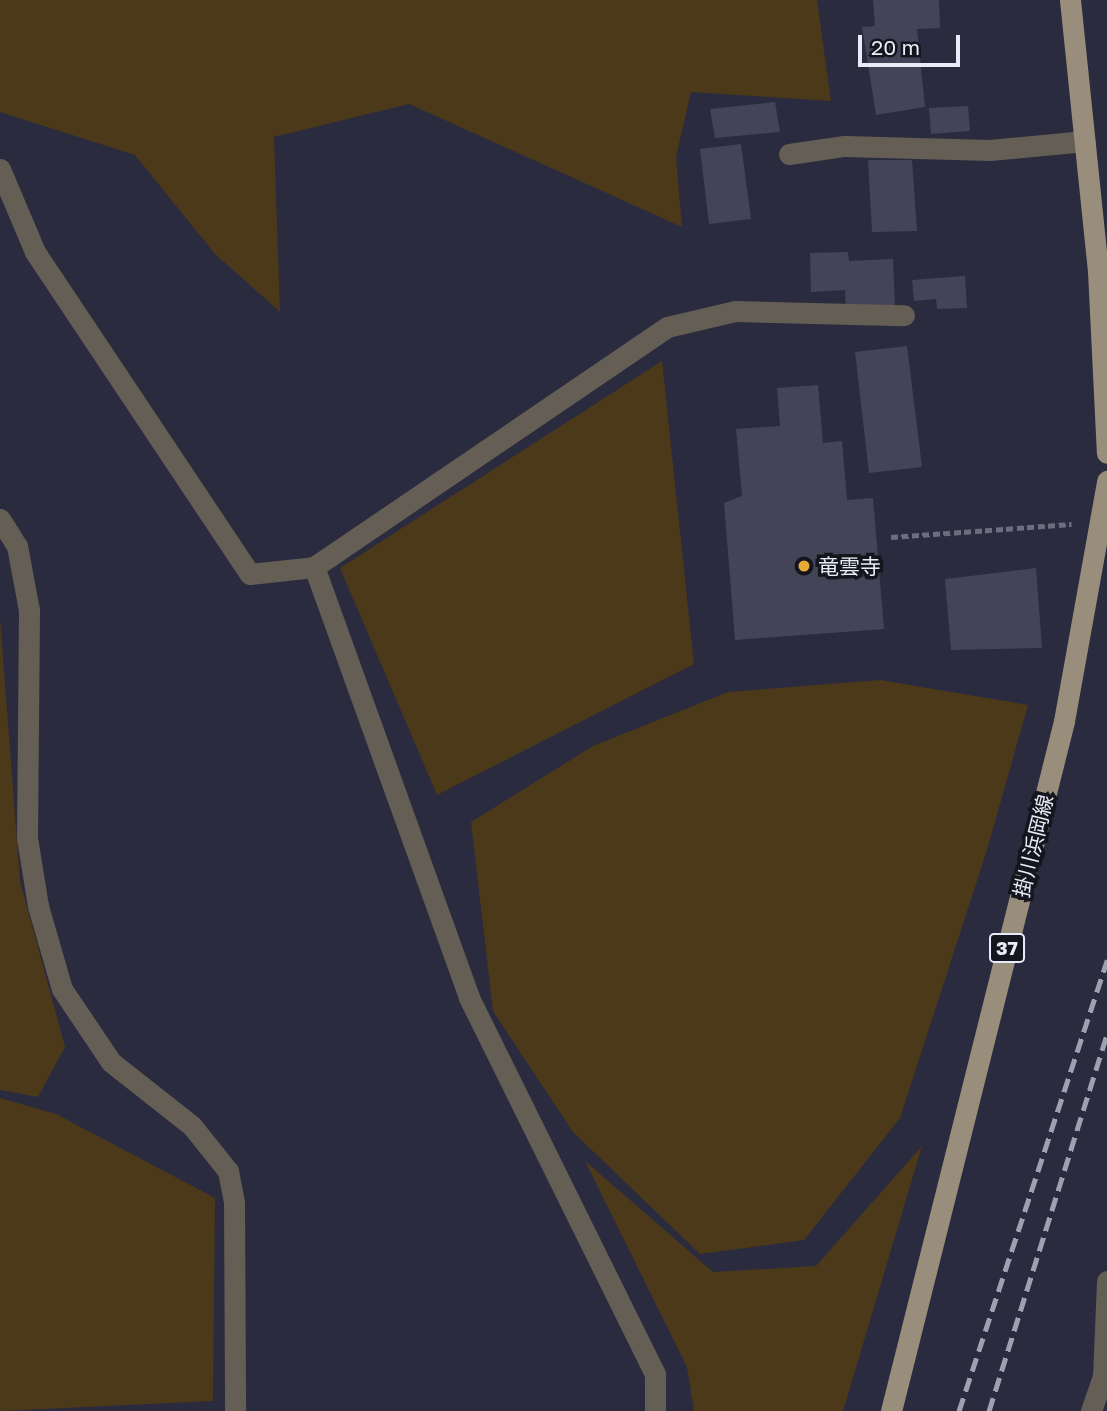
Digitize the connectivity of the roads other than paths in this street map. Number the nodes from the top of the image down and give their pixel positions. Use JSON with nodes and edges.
{"nodes":[{"id":1,"x":1070,"y":0,"type":"edge"},
{"id":2,"x":1084,"y":141,"type":"junction"},
{"id":3,"x":789,"y":154,"type":"dead end"},
{"id":4,"x":0,"y":169,"type":"edge"},
{"id":5,"x":1101,"y":249,"type":"edge"},
{"id":6,"x":904,"y":315,"type":"dead end"},
{"id":7,"x":1107,"y":453,"type":"edge"},
{"id":8,"x":1107,"y":481,"type":"edge"},
{"id":9,"x":0,"y":519,"type":"edge"},
{"id":10,"x":314,"y":567,"type":"junction"},
{"id":11,"x":1107,"y":1281,"type":"edge"},
{"id":12,"x":235,"y":1411,"type":"edge"},
{"id":13,"x":655,"y":1411,"type":"edge"},
{"id":14,"x":891,"y":1411,"type":"edge"},
{"id":15,"x":1091,"y":1411,"type":"edge"}],
"edges":[{"from":1,"to":2,"type":"main road"},
{"from":2,"to":3,"type":"street"},
{"from":2,"to":5,"type":"main road"},
{"from":4,"to":10,"type":"street"},
{"from":5,"to":7,"type":"main road"},
{"from":6,"to":10,"type":"street"},
{"from":8,"to":14,"type":"main road","name":"掛川浜岡線","number":"37"},
{"from":9,"to":12,"type":"street"},
{"from":10,"to":13,"type":"street"},
{"from":11,"to":15,"type":"street"}]}
